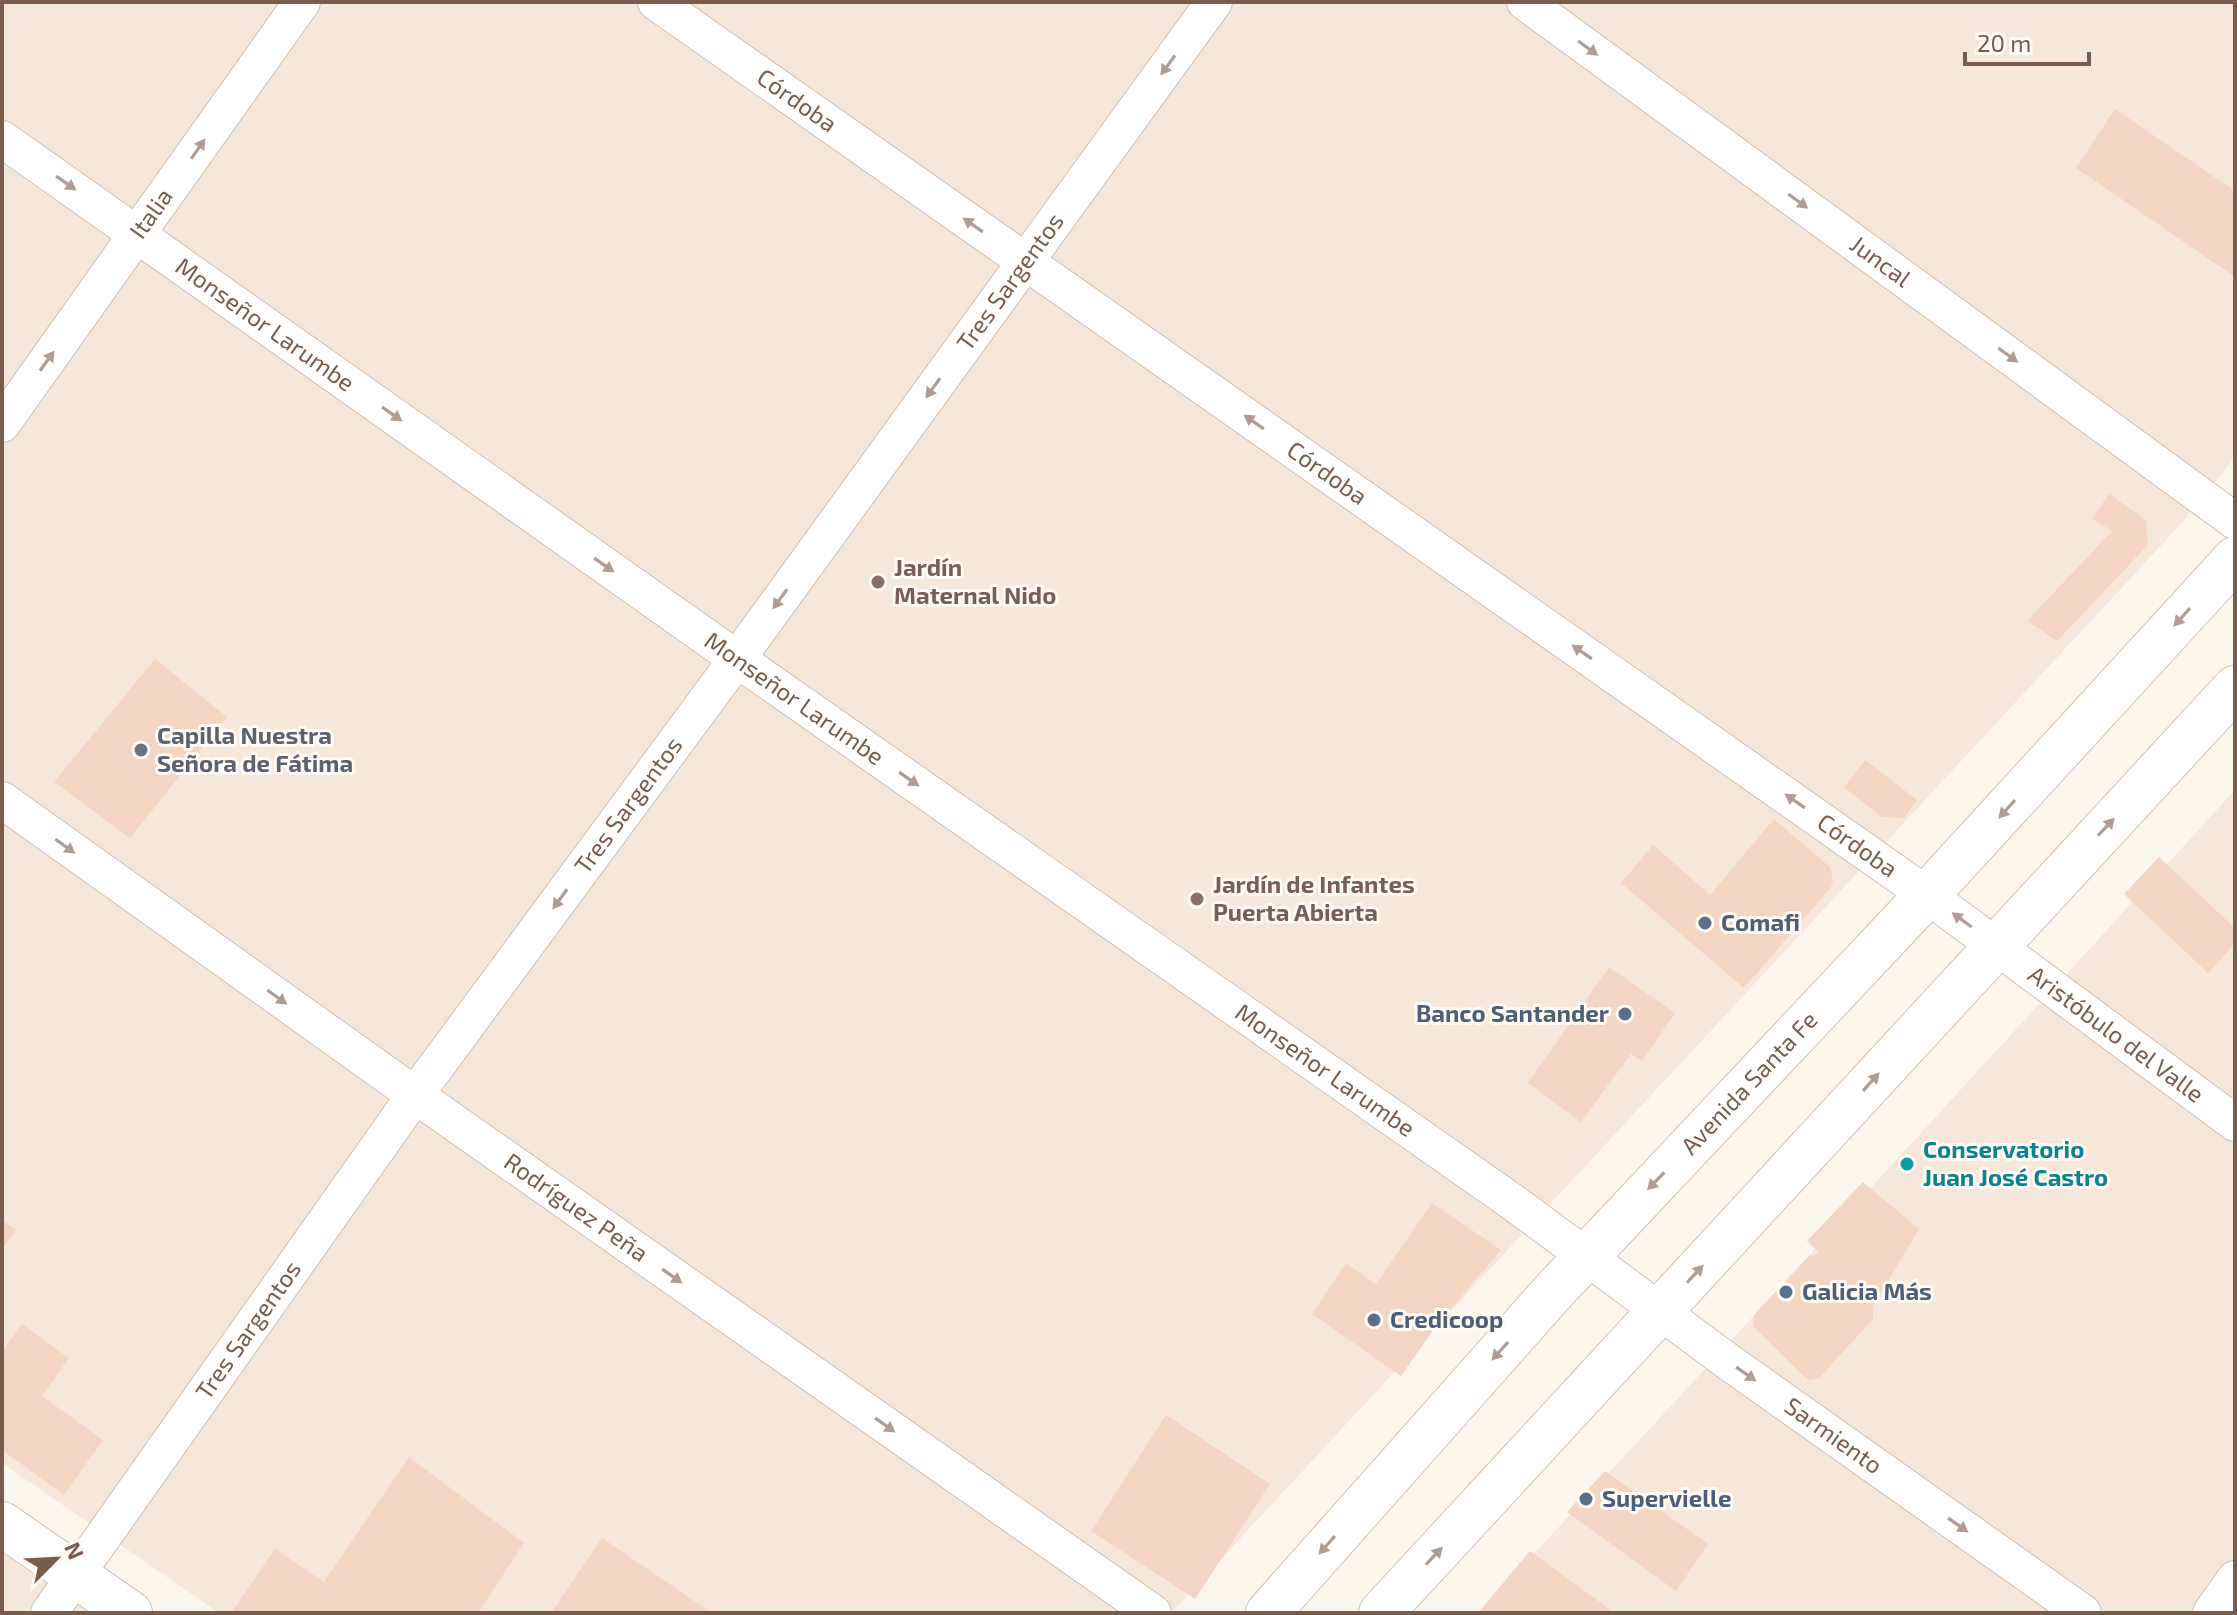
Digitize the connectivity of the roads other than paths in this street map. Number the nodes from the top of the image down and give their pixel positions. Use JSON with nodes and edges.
{"nodes":[{"id":1,"x":302,"y":2,"type":"edge"},
{"id":2,"x":656,"y":2,"type":"edge"},
{"id":3,"x":1214,"y":2,"type":"edge"},
{"id":4,"x":1525,"y":2,"type":"edge"},
{"id":5,"x":2,"y":139,"type":"edge"},
{"id":6,"x":138,"y":234,"type":"junction"},
{"id":7,"x":1025,"y":261,"type":"junction"},
{"id":8,"x":2,"y":424,"type":"edge"},
{"id":9,"x":2235,"y":521,"type":"edge"},
{"id":10,"x":2235,"y":559,"type":"edge"},
{"id":11,"x":737,"y":659,"type":"junction"},
{"id":12,"x":2235,"y":688,"type":"edge"},
{"id":13,"x":2,"y":800,"type":"edge"},
{"id":14,"x":1927,"y":895,"type":"junction"},
{"id":15,"x":1996,"y":946,"type":"junction"},
{"id":16,"x":415,"y":1095,"type":"junction"},
{"id":17,"x":2235,"y":1123,"type":"edge"},
{"id":18,"x":1588,"y":1255,"type":"junction"},
{"id":19,"x":1660,"y":1312,"type":"junction"},
{"id":20,"x":2,"y":1524,"type":"edge"},
{"id":21,"x":76,"y":1575,"type":"junction"},
{"id":22,"x":2235,"y":1579,"type":"edge"},
{"id":23,"x":49,"y":1613,"type":"edge"},
{"id":24,"x":130,"y":1613,"type":"edge"},
{"id":25,"x":1153,"y":1613,"type":"edge"},
{"id":26,"x":1268,"y":1613,"type":"edge"},
{"id":27,"x":1381,"y":1613,"type":"edge"},
{"id":28,"x":2083,"y":1613,"type":"edge"},
{"id":29,"x":2211,"y":1613,"type":"edge"}],
"edges":[{"from":6,"to":1,"type":"street","name":"Italia","one_way":true},
{"from":7,"to":2,"type":"street","name":"Córdoba","one_way":true},
{"from":3,"to":7,"type":"street","name":"Tres Sargentos","one_way":true},
{"from":4,"to":9,"type":"street","name":"Juncal","one_way":true},
{"from":5,"to":6,"type":"street","name":"Monseñor Larumbe","one_way":true},
{"from":8,"to":6,"type":"street","name":"Italia","one_way":true},
{"from":6,"to":11,"type":"street","name":"Monseñor Larumbe","one_way":true},
{"from":7,"to":11,"type":"street","name":"Tres Sargentos","one_way":true},
{"from":14,"to":7,"type":"street","name":"Córdoba","one_way":true},
{"from":10,"to":14,"type":"main road","name":"Avenida Santa Fe","one_way":true},
{"from":11,"to":16,"type":"street","name":"Tres Sargentos","one_way":true},
{"from":11,"to":18,"type":"street","name":"Monseñor Larumbe","one_way":true},
{"from":15,"to":12,"type":"main road","one_way":true},
{"from":13,"to":16,"type":"street","name":"Rodríguez Peña","one_way":true},
{"from":15,"to":14,"type":"street","name":"Córdoba","one_way":true},
{"from":14,"to":18,"type":"main road","name":"Avenida Santa Fe","one_way":true},
{"from":15,"to":17,"type":"street","name":"Aristóbulo del Valle"},
{"from":19,"to":15,"type":"main road","one_way":true},
{"from":16,"to":21,"type":"street","name":"Tres Sargentos"},
{"from":16,"to":25,"type":"street","name":"Rodríguez Peña","one_way":true},
{"from":18,"to":19,"type":"street","name":"Sarmiento"},
{"from":18,"to":26,"type":"main road","name":"Avenida Santa Fe","one_way":true},
{"from":27,"to":19,"type":"main road","one_way":true},
{"from":19,"to":28,"type":"street","name":"Sarmiento","one_way":true},
{"from":20,"to":21,"type":"main road"},
{"from":21,"to":23,"type":"street","name":"Tres Sargentos"},
{"from":21,"to":24,"type":"main road"},
{"from":22,"to":29,"type":"street"}]}
